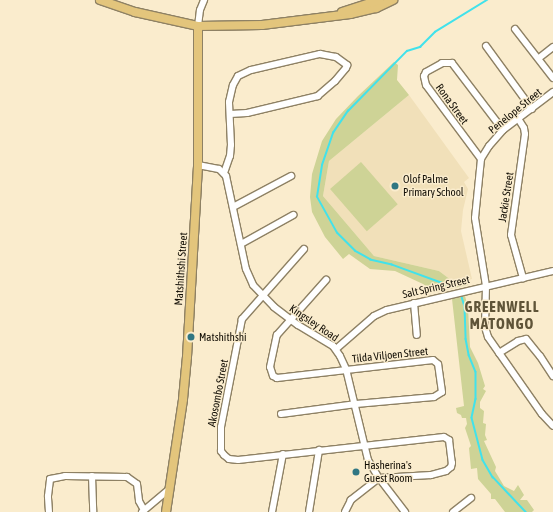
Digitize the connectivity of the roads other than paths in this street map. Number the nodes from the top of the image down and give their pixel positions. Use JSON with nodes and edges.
{"nodes":[{"id":1,"x":100,"y":0,"type":"edge"},
{"id":2,"x":204,"y":0,"type":"edge"},
{"id":3,"x":379,"y":0,"type":"edge"},
{"id":4,"x":394,"y":0,"type":"edge"},
{"id":5,"x":332,"y":16,"type":"junction"},
{"id":6,"x":198,"y":26,"type":"junction"},
{"id":7,"x":515,"y":29,"type":"dead end"},
{"id":8,"x":486,"y":46,"type":"dead end"},
{"id":9,"x":553,"y":47,"type":"edge"},
{"id":10,"x":539,"y":58,"type":"junction"},
{"id":11,"x":553,"y":78,"type":"edge"},
{"id":12,"x":553,"y":92,"type":"edge"},
{"id":13,"x":532,"y":109,"type":"junction"},
{"id":14,"x":230,"y":114,"type":"junction"},
{"id":15,"x":519,"y":120,"type":"junction"},
{"id":16,"x":504,"y":130,"type":"junction"},
{"id":17,"x":481,"y":159,"type":"junction"},
{"id":18,"x":198,"y":165,"type":"junction"},
{"id":19,"x":224,"y":173,"type":"junction"},
{"id":20,"x":291,"y":176,"type":"dead end"},
{"id":21,"x":233,"y":207,"type":"junction"},
{"id":22,"x":293,"y":215,"type":"dead end"},
{"id":23,"x":241,"y":244,"type":"junction"},
{"id":24,"x":304,"y":249,"type":"dead end"},
{"id":25,"x":553,"y":271,"type":"edge"},
{"id":26,"x":523,"y":278,"type":"junction"},
{"id":27,"x":326,"y":280,"type":"dead end"},
{"id":28,"x":486,"y":286,"type":"junction"},
{"id":29,"x":263,"y":296,"type":"junction"},
{"id":30,"x":414,"y":303,"type":"junction"},
{"id":31,"x":290,"y":319,"type":"junction"},
{"id":32,"x":417,"y":335,"type":"dead end"},
{"id":33,"x":336,"y":349,"type":"junction"},
{"id":34,"x":498,"y":353,"type":"junction"},
{"id":35,"x":346,"y":369,"type":"junction"},
{"id":36,"x":553,"y":376,"type":"edge"},
{"id":37,"x":356,"y":404,"type":"junction"},
{"id":38,"x":281,"y":414,"type":"dead end"},
{"id":39,"x":553,"y":426,"type":"edge"},
{"id":40,"x":364,"y":445,"type":"junction"},
{"id":41,"x":319,"y":450,"type":"junction"},
{"id":42,"x":284,"y":454,"type":"junction"},
{"id":43,"x":92,"y":476,"type":"junction"},
{"id":44,"x":379,"y":478,"type":"junction"},
{"id":45,"x":170,"y":489,"type":"junction"},
{"id":46,"x":471,"y":498,"type":"dead end"},
{"id":47,"x":143,"y":511,"type":"edge"},
{"id":48,"x":50,"y":512,"type":"edge"},
{"id":49,"x":93,"y":512,"type":"edge"},
{"id":50,"x":166,"y":512,"type":"edge"},
{"id":51,"x":272,"y":512,"type":"edge"},
{"id":52,"x":309,"y":512,"type":"edge"},
{"id":53,"x":345,"y":512,"type":"edge"},
{"id":54,"x":405,"y":512,"type":"edge"},
{"id":55,"x":453,"y":512,"type":"edge"}],
"edges":[{"from":1,"to":6,"type":"main road"},
{"from":2,"to":6,"type":"street"},
{"from":3,"to":5,"type":"main road"},
{"from":4,"to":5,"type":"main road"},
{"from":5,"to":6,"type":"main road"},
{"from":6,"to":18,"type":"main road","name":"Matshithshi Street"},
{"from":7,"to":10,"type":"street"},
{"from":8,"to":13,"type":"street"},
{"from":9,"to":10,"type":"street"},
{"from":10,"to":11,"type":"street"},
{"from":12,"to":13,"type":"street","name":"Penelope Street"},
{"from":13,"to":15,"type":"street","name":"Penelope Street"},
{"from":14,"to":14,"type":"street","name":"Kingsley Road"},
{"from":14,"to":19,"type":"street","name":"Kingsley Road"},
{"from":15,"to":16,"type":"street","name":"Penelope Street"},
{"from":15,"to":26,"type":"street","name":"Jackie Street"},
{"from":16,"to":17,"type":"street","name":"Penelope Street"},
{"from":16,"to":17,"type":"street","name":"Rona Street"},
{"from":17,"to":28,"type":"street"},
{"from":18,"to":19,"type":"street"},
{"from":18,"to":45,"type":"main road","name":"Matshithshi Street"},
{"from":19,"to":21,"type":"street","name":"Kingsley Road"},
{"from":20,"to":21,"type":"street"},
{"from":21,"to":23,"type":"street","name":"Kingsley Road"},
{"from":22,"to":23,"type":"street"},
{"from":23,"to":29,"type":"street","name":"Kingsley Road"},
{"from":24,"to":29,"type":"street"},
{"from":25,"to":26,"type":"street","name":"Salt Spring Street"},
{"from":26,"to":28,"type":"street","name":"Salt Spring Street"},
{"from":27,"to":31,"type":"street"},
{"from":28,"to":30,"type":"street","name":"Salt Spring Street"},
{"from":28,"to":34,"type":"street"},
{"from":29,"to":31,"type":"street","name":"Kingsley Road"},
{"from":29,"to":42,"type":"street","name":"Akosombo Street"},
{"from":30,"to":32,"type":"street"},
{"from":30,"to":33,"type":"street","name":"Salt Spring Street"},
{"from":31,"to":33,"type":"street","name":"Kingsley Road"},
{"from":31,"to":35,"type":"street","name":"Tilda Viljoen Street"},
{"from":33,"to":35,"type":"street","name":"Kingsley Road"},
{"from":34,"to":36,"type":"street"},
{"from":34,"to":39,"type":"street"},
{"from":35,"to":37,"type":"street","name":"Kingsley Road"},
{"from":35,"to":37,"type":"street","name":"Tilda Viljoen Street"},
{"from":37,"to":38,"type":"street","name":"Tilda Viljoen Street"},
{"from":37,"to":40,"type":"street","name":"Kingsley Road"},
{"from":40,"to":41,"type":"street","name":"Akosombo Street"},
{"from":40,"to":44,"type":"street","name":"Kingsley Road"},
{"from":40,"to":44,"type":"street","name":"Akosombo Street"},
{"from":41,"to":42,"type":"street","name":"Akosombo Street"},
{"from":41,"to":52,"type":"street"},
{"from":42,"to":51,"type":"street"},
{"from":43,"to":47,"type":"street"},
{"from":43,"to":48,"type":"street"},
{"from":43,"to":49,"type":"street"},
{"from":44,"to":53,"type":"street"},
{"from":44,"to":54,"type":"street","name":"Kingsley Road"},
{"from":45,"to":47,"type":"street"},
{"from":45,"to":50,"type":"main road","name":"Matshithshi Street"},
{"from":46,"to":55,"type":"street"}]}
